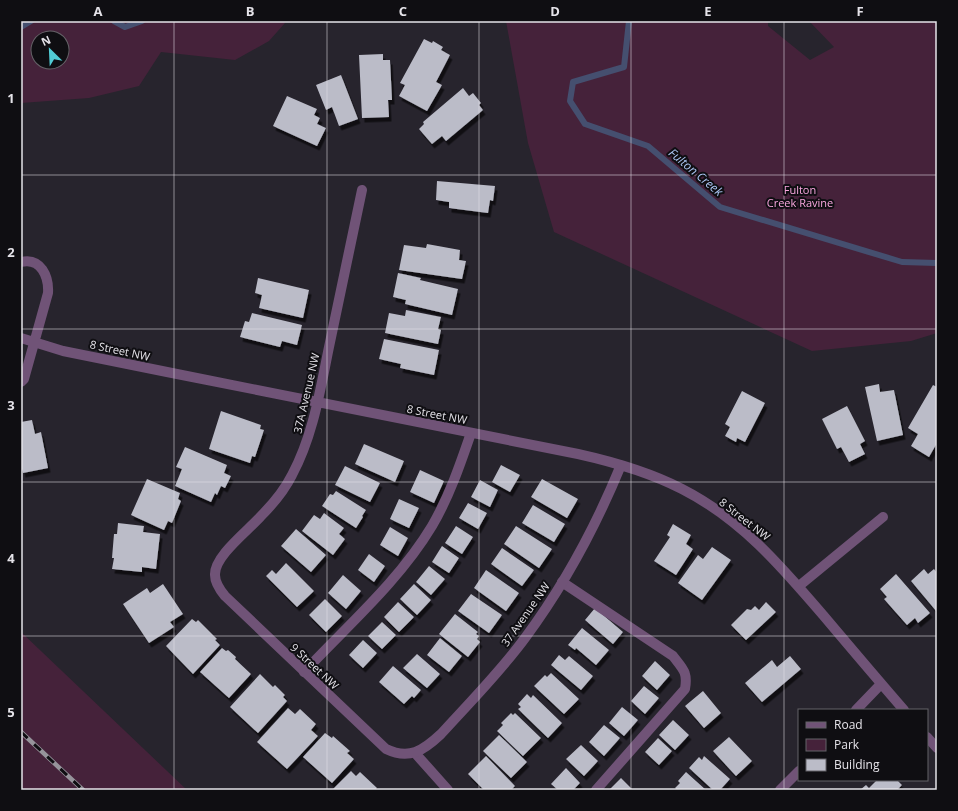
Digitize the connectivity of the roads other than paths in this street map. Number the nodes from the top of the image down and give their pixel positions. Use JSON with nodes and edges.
{"nodes":[{"id":1,"x":362,"y":190,"type":"dead end"},
{"id":2,"x":21,"y":262,"type":"edge"},
{"id":3,"x":21,"y":338,"type":"edge"},
{"id":4,"x":34,"y":343,"type":"junction"},
{"id":5,"x":21,"y":382,"type":"edge"},
{"id":6,"x":318,"y":403,"type":"junction"},
{"id":7,"x":471,"y":433,"type":"junction"},
{"id":8,"x":622,"y":465,"type":"junction"},
{"id":9,"x":883,"y":517,"type":"dead end"},
{"id":10,"x":214,"y":574,"type":"joint"},
{"id":11,"x":562,"y":582,"type":"junction"},
{"id":12,"x":799,"y":586,"type":"junction"},
{"id":13,"x":304,"y":672,"type":"junction"},
{"id":14,"x":881,"y":684,"type":"junction"},
{"id":15,"x":857,"y":709,"type":"edge"},
{"id":16,"x":903,"y":709,"type":"edge"},
{"id":17,"x":928,"y":738,"type":"edge"},
{"id":18,"x":937,"y":748,"type":"edge"},
{"id":19,"x":415,"y":753,"type":"junction"},
{"id":20,"x":798,"y":771,"type":"edge"},
{"id":21,"x":448,"y":790,"type":"edge"},
{"id":22,"x":596,"y":790,"type":"edge"},
{"id":23,"x":780,"y":790,"type":"edge"}],
"edges":[{"from":1,"to":6,"type":"street","name":"37A Avenue NW"},
{"from":2,"to":4,"type":"street"},
{"from":3,"to":4,"type":"street","name":"8 Street NW"},
{"from":4,"to":5,"type":"street"},
{"from":4,"to":6,"type":"street","name":"8 Street NW"},
{"from":6,"to":7,"type":"street","name":"8 Street NW"},
{"from":6,"to":10,"type":"street","name":"37A Avenue NW"},
{"from":7,"to":8,"type":"street","name":"8 Street NW"},
{"from":7,"to":13,"type":"street"},
{"from":8,"to":11,"type":"street","name":"37 Avenue NW"},
{"from":8,"to":12,"type":"street","name":"8 Street NW"},
{"from":9,"to":12,"type":"street"},
{"from":10,"to":13,"type":"street","name":"9 Street NW"},
{"from":11,"to":19,"type":"street","name":"37 Avenue NW"},
{"from":11,"to":22,"type":"street"},
{"from":12,"to":14,"type":"street","name":"8 Street NW"},
{"from":13,"to":19,"type":"street","name":"9 Street NW"},
{"from":14,"to":15,"type":"street"},
{"from":14,"to":16,"type":"street","name":"8 Street NW"},
{"from":17,"to":18,"type":"street"},
{"from":19,"to":21,"type":"street"},
{"from":20,"to":23,"type":"street"}]}
